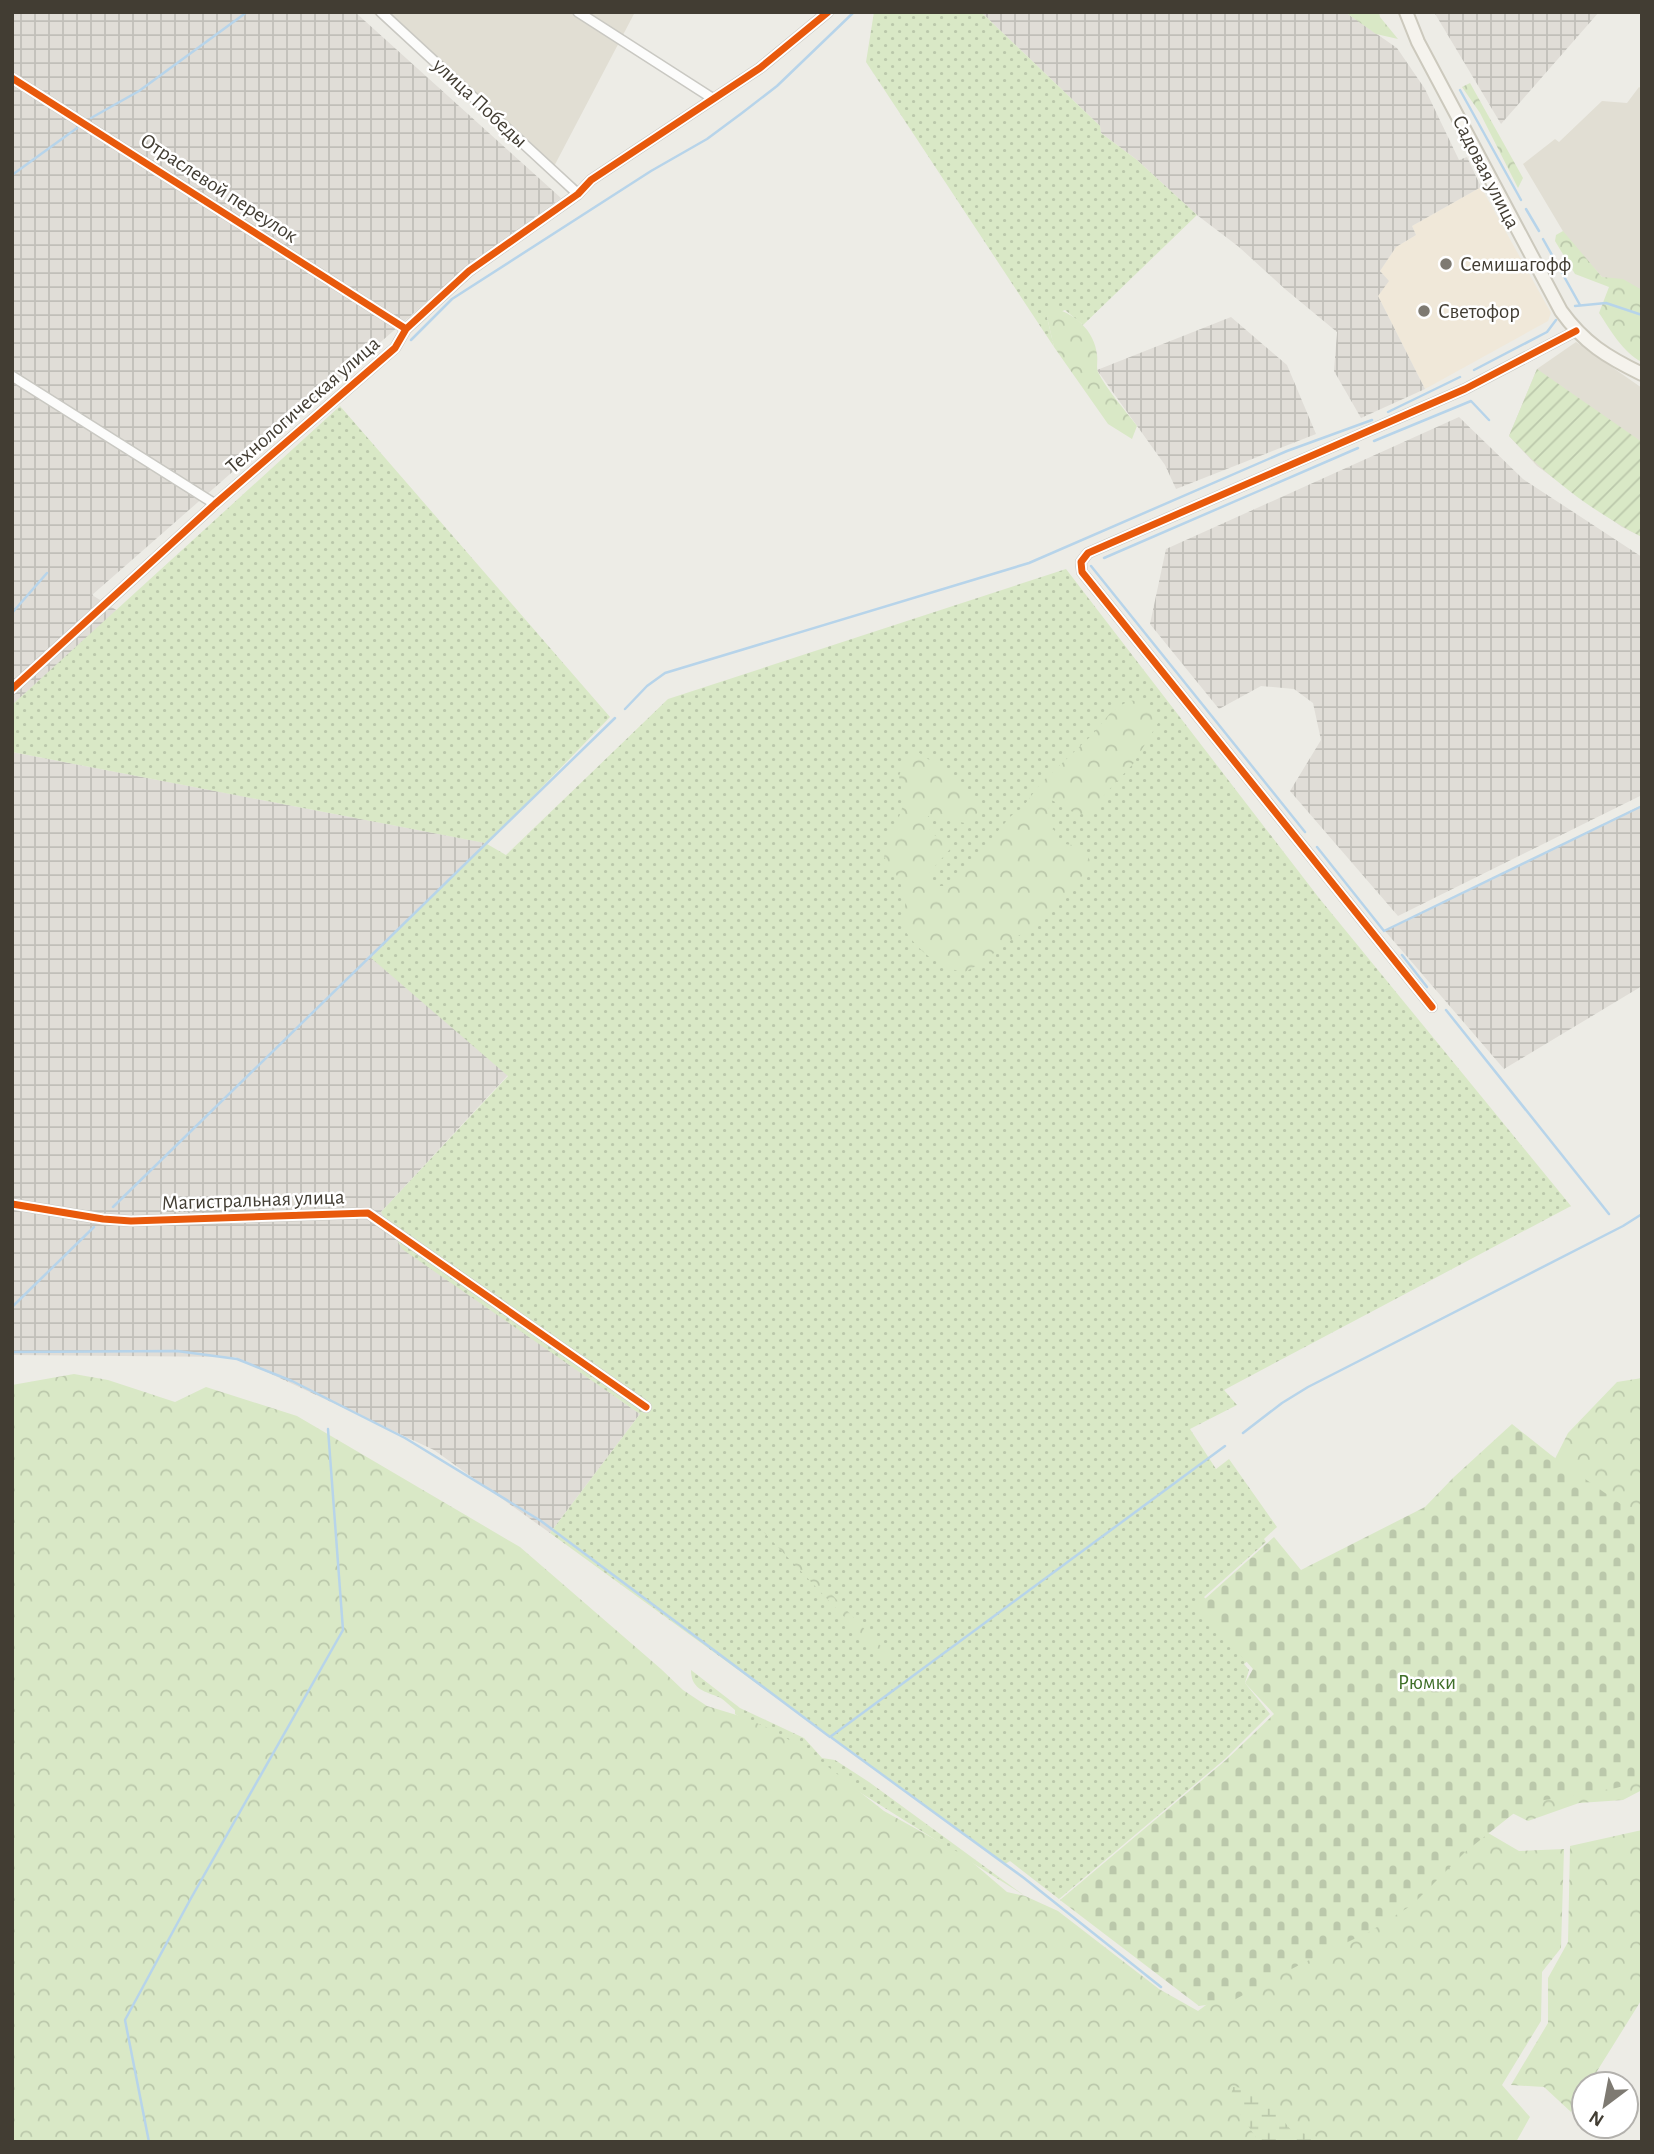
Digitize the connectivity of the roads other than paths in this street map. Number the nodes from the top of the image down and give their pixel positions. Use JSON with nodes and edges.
{"nodes":[{"id":1,"x":381,"y":12,"type":"edge"},
{"id":2,"x":578,"y":12,"type":"edge"},
{"id":3,"x":828,"y":12,"type":"edge"},
{"id":4,"x":1406,"y":12,"type":"edge"},
{"id":5,"x":12,"y":78,"type":"edge"},
{"id":6,"x":712,"y":98,"type":"junction"},
{"id":7,"x":578,"y":194,"type":"junction"},
{"id":8,"x":406,"y":329,"type":"junction"},
{"id":9,"x":1576,"y":331,"type":"junction"},
{"id":10,"x":1642,"y":374,"type":"edge"},
{"id":11,"x":12,"y":376,"type":"edge"},
{"id":12,"x":215,"y":504,"type":"junction"},
{"id":13,"x":12,"y":689,"type":"edge"},
{"id":14,"x":1432,"y":1007,"type":"dead end"},
{"id":15,"x":12,"y":1204,"type":"edge"},
{"id":16,"x":646,"y":1407,"type":"dead end"}],
"edges":[{"from":1,"to":7,"type":"street","name":"улица Победы"},
{"from":2,"to":6,"type":"street"},
{"from":3,"to":6,"type":"street","name":"Технологическая улица"},
{"from":4,"to":9,"type":"main road","name":"Садовая улица"},
{"from":5,"to":8,"type":"street","name":"Отраслевой переулок"},
{"from":6,"to":7,"type":"street","name":"Технологическая улица"},
{"from":7,"to":8,"type":"street","name":"Технологическая улица"},
{"from":8,"to":12,"type":"street","name":"Технологическая улица"},
{"from":9,"to":10,"type":"main road","name":"Садовая улица"},
{"from":9,"to":14,"type":"street"},
{"from":11,"to":12,"type":"street"},
{"from":12,"to":13,"type":"street","name":"Технологическая улица"},
{"from":15,"to":16,"type":"street","name":"Магистральная улица"}]}
